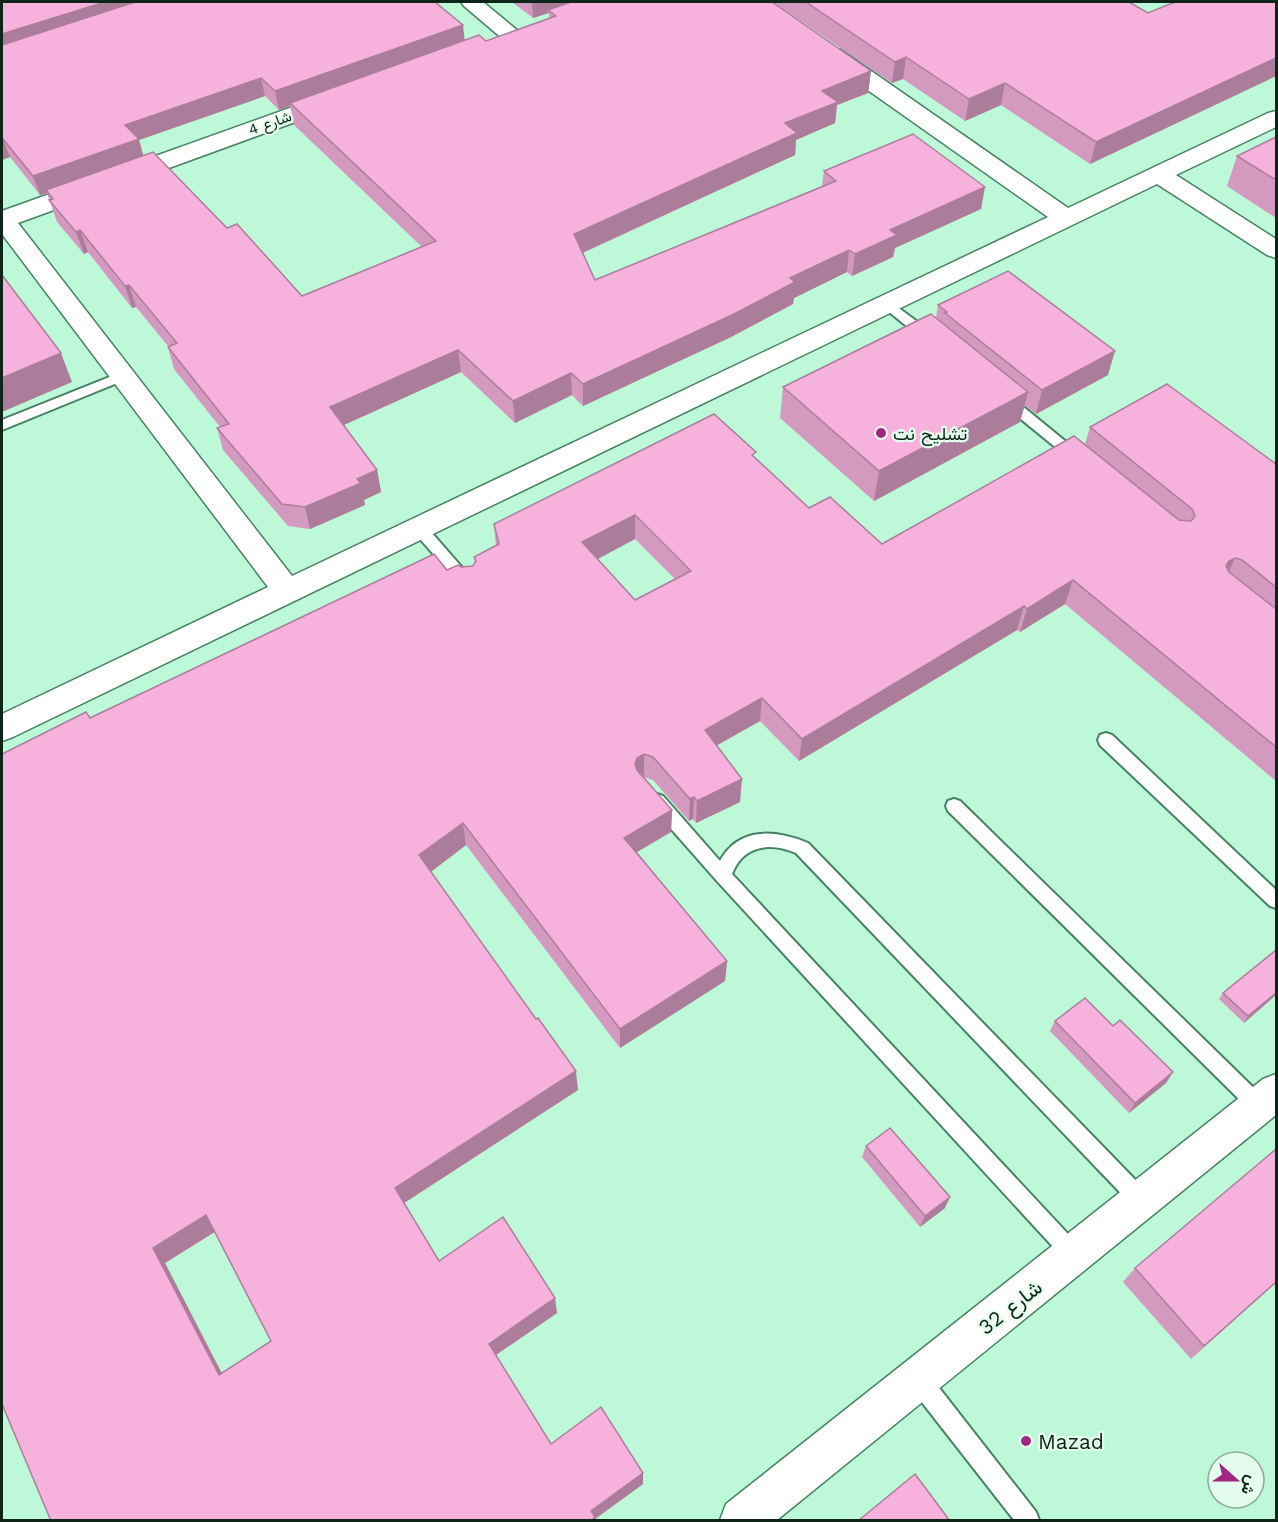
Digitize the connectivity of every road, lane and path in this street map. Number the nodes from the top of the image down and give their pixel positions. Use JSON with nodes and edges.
{"nodes":[{"id":1,"x":471,"y":2,"type":"edge"},
{"id":2,"x":815,"y":42,"type":"edge"},
{"id":3,"x":490,"y":43,"type":"edge"},
{"id":4,"x":357,"y":91,"type":"edge"},
{"id":5,"x":1276,"y":118,"type":"edge"},
{"id":6,"x":1159,"y":175,"type":"junction"},
{"id":7,"x":2,"y":219,"type":"edge"},
{"id":8,"x":1067,"y":219,"type":"junction"},
{"id":9,"x":1276,"y":250,"type":"edge"},
{"id":10,"x":888,"y":304,"type":"junction"},
{"id":11,"x":944,"y":349,"type":"edge"},
{"id":12,"x":122,"y":376,"type":"junction"},
{"id":13,"x":990,"y":387,"type":"edge"},
{"id":14,"x":2,"y":425,"type":"edge"},
{"id":15,"x":1083,"y":463,"type":"edge"},
{"id":16,"x":419,"y":528,"type":"junction"},
{"id":17,"x":469,"y":585,"type":"edge"},
{"id":18,"x":287,"y":591,"type":"junction"},
{"id":19,"x":2,"y":728,"type":"edge"},
{"id":20,"x":1106,"y":740,"type":"dead end"},
{"id":21,"x":645,"y":786,"type":"edge"},
{"id":22,"x":954,"y":806,"type":"dead end"},
{"id":23,"x":723,"y":876,"type":"junction"},
{"id":24,"x":1276,"y":901,"type":"edge"},
{"id":25,"x":1268,"y":1099,"type":"edge"},
{"id":26,"x":1141,"y":1200,"type":"junction"},
{"id":27,"x":1074,"y":1256,"type":"junction"},
{"id":28,"x":918,"y":1379,"type":"junction"},
{"id":29,"x":742,"y":1521,"type":"edge"},
{"id":30,"x":1028,"y":1521,"type":"edge"}],
"edges":[{"from":1,"to":3,"type":"street"},
{"from":2,"to":8,"type":"street"},
{"from":4,"to":7,"type":"street","name":"شارع 4"},
{"from":5,"to":6,"type":"street"},
{"from":6,"to":8,"type":"street"},
{"from":6,"to":9,"type":"street"},
{"from":7,"to":12,"type":"street"},
{"from":8,"to":10,"type":"street"},
{"from":10,"to":11,"type":"lane"},
{"from":10,"to":16,"type":"street"},
{"from":12,"to":14,"type":"lane"},
{"from":12,"to":18,"type":"street"},
{"from":13,"to":15,"type":"lane"},
{"from":16,"to":17,"type":"lane"},
{"from":16,"to":18,"type":"street"},
{"from":18,"to":19,"type":"street"},
{"from":20,"to":24,"type":"lane"},
{"from":21,"to":23,"type":"lane"},
{"from":22,"to":25,"type":"lane"},
{"from":23,"to":26,"type":"lane"},
{"from":23,"to":27,"type":"lane"},
{"from":25,"to":26,"type":"street","name":"شارع 32"},
{"from":26,"to":27,"type":"street","name":"شارع 32"},
{"from":27,"to":28,"type":"street","name":"شارع 32"},
{"from":28,"to":29,"type":"street","name":"شارع 32"},
{"from":28,"to":30,"type":"lane"}]}
